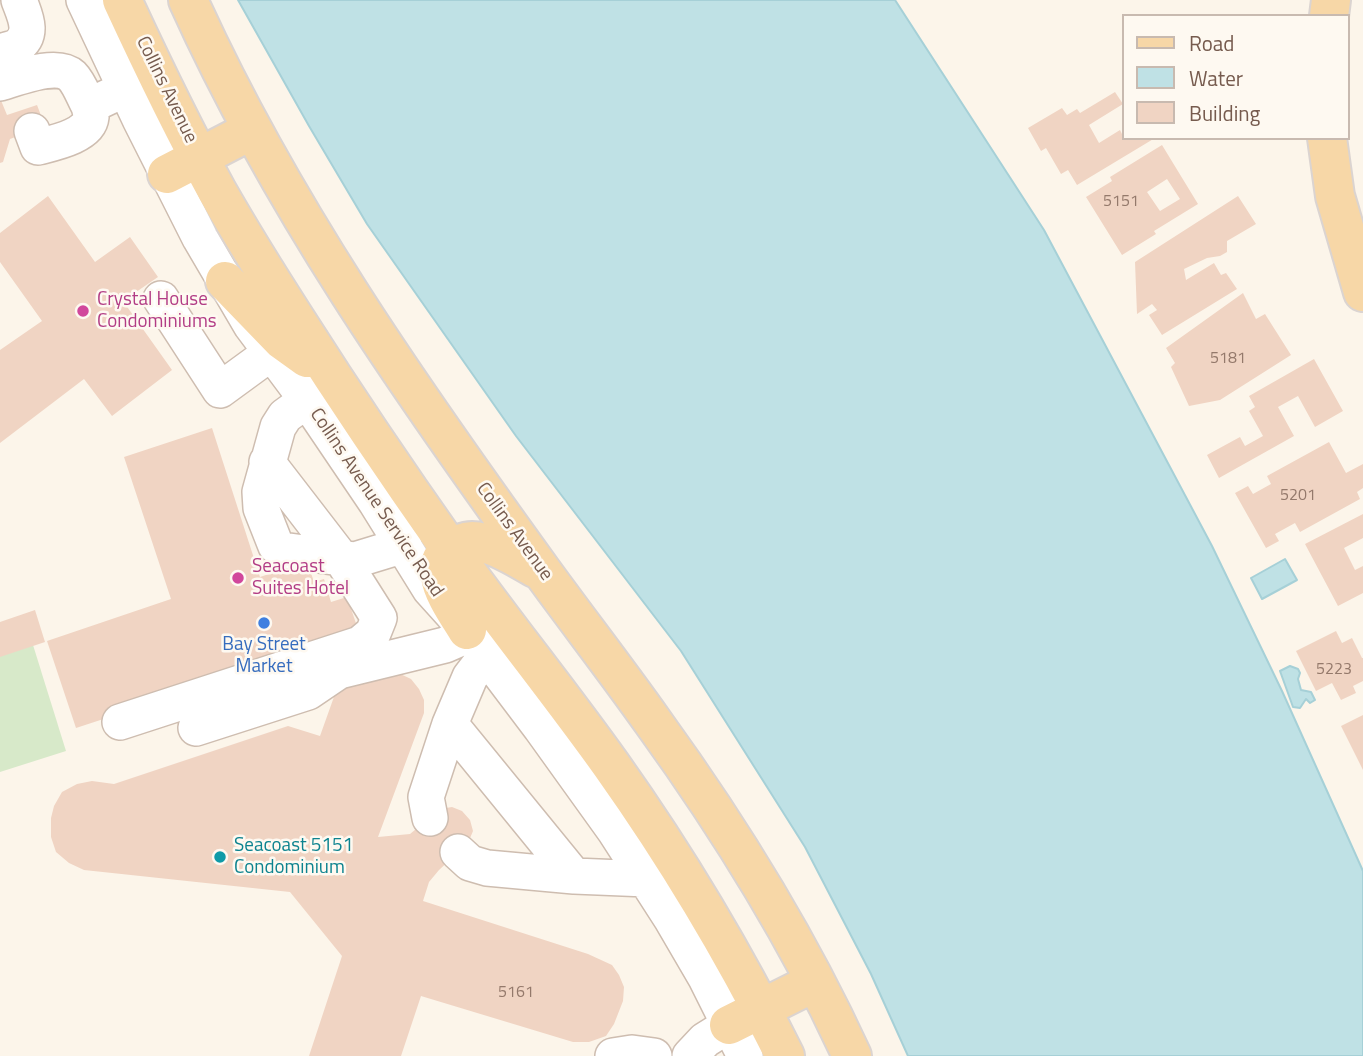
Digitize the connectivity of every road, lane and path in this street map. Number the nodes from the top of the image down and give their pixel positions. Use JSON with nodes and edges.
{"nodes":[{"id":1,"x":19,"y":0,"type":"edge"},
{"id":2,"x":84,"y":0,"type":"edge"},
{"id":3,"x":122,"y":0,"type":"edge"},
{"id":4,"x":188,"y":0,"type":"edge"},
{"id":5,"x":125,"y":89,"type":"junction"},
{"id":6,"x":89,"y":106,"type":"junction"},
{"id":7,"x":19,"y":107,"type":"edge"},
{"id":8,"x":252,"y":130,"type":"junction"},
{"id":9,"x":1326,"y":140,"type":"edge"},
{"id":10,"x":183,"y":166,"type":"junction"},
{"id":11,"x":1360,"y":275,"type":"edge"},
{"id":12,"x":225,"y":281,"type":"junction"},
{"id":13,"x":161,"y":299,"type":"dead end"},
{"id":14,"x":272,"y":352,"type":"junction"},
{"id":15,"x":319,"y":388,"type":"junction"},
{"id":16,"x":404,"y":545,"type":"junction"},
{"id":17,"x":451,"y":549,"type":"junction"},
{"id":18,"x":341,"y":558,"type":"junction"},
{"id":19,"x":542,"y":571,"type":"junction"},
{"id":20,"x":474,"y":640,"type":"junction"},
{"id":21,"x":120,"y":722,"type":"dead end"},
{"id":22,"x":450,"y":724,"type":"junction"},
{"id":23,"x":195,"y":727,"type":"dead end"},
{"id":24,"x":430,"y":818,"type":"dead end"},
{"id":25,"x":458,"y":852,"type":"dead end"},
{"id":26,"x":574,"y":876,"type":"junction"},
{"id":27,"x":647,"y":879,"type":"junction"},
{"id":28,"x":815,"y":982,"type":"junction"},
{"id":29,"x":745,"y":1030,"type":"edge"},
{"id":30,"x":613,"y":1056,"type":"edge"},
{"id":31,"x":654,"y":1056,"type":"edge"},
{"id":32,"x":691,"y":1056,"type":"edge"},
{"id":33,"x":785,"y":1056,"type":"edge"},
{"id":34,"x":852,"y":1056,"type":"edge"}],
"edges":[{"from":1,"to":7,"type":"street"},
{"from":2,"to":5,"type":"street","name":"Collins Avenue Service Road"},
{"from":3,"to":10,"type":"main road","name":"Collins Avenue"},
{"from":4,"to":8,"type":"main road","name":"Collins Avenue"},
{"from":5,"to":6,"type":"street"},
{"from":5,"to":10,"type":"street","name":"Collins Avenue Service Road"},
{"from":6,"to":7,"type":"street"},
{"from":6,"to":7,"type":"street"},
{"from":8,"to":10,"type":"main road"},
{"from":8,"to":19,"type":"main road","name":"Collins Avenue"},
{"from":9,"to":11,"type":"main road"},
{"from":10,"to":12,"type":"street","name":"Collins Avenue Service Road"},
{"from":10,"to":15,"type":"main road","name":"Collins Avenue"},
{"from":12,"to":14,"type":"street","name":"Collins Avenue Service Road"},
{"from":12,"to":15,"type":"main road"},
{"from":13,"to":14,"type":"street"},
{"from":14,"to":15,"type":"street","name":"Collins Avenue Service Road"},
{"from":15,"to":16,"type":"street","name":"Collins Avenue Service Road"},
{"from":15,"to":17,"type":"main road","name":"Collins Avenue"},
{"from":15,"to":18,"type":"street"},
{"from":16,"to":18,"type":"street"},
{"from":16,"to":20,"type":"street","name":"Collins Avenue Service Road"},
{"from":17,"to":19,"type":"main road"},
{"from":17,"to":20,"type":"main road"},
{"from":17,"to":29,"type":"main road","name":"Collins Avenue"},
{"from":18,"to":21,"type":"street"},
{"from":19,"to":28,"type":"main road","name":"Collins Avenue"},
{"from":20,"to":22,"type":"street"},
{"from":20,"to":23,"type":"street"},
{"from":20,"to":27,"type":"street","name":"Collins Avenue Service Road"},
{"from":22,"to":24,"type":"street"},
{"from":22,"to":26,"type":"street"},
{"from":25,"to":26,"type":"street"},
{"from":26,"to":27,"type":"street"},
{"from":27,"to":29,"type":"street","name":"Collins Avenue Service Road"},
{"from":28,"to":29,"type":"main road"},
{"from":28,"to":34,"type":"main road","name":"Collins Avenue"},
{"from":29,"to":32,"type":"street"},
{"from":29,"to":33,"type":"main road","name":"Collins Avenue"},
{"from":30,"to":31,"type":"street"}]}
